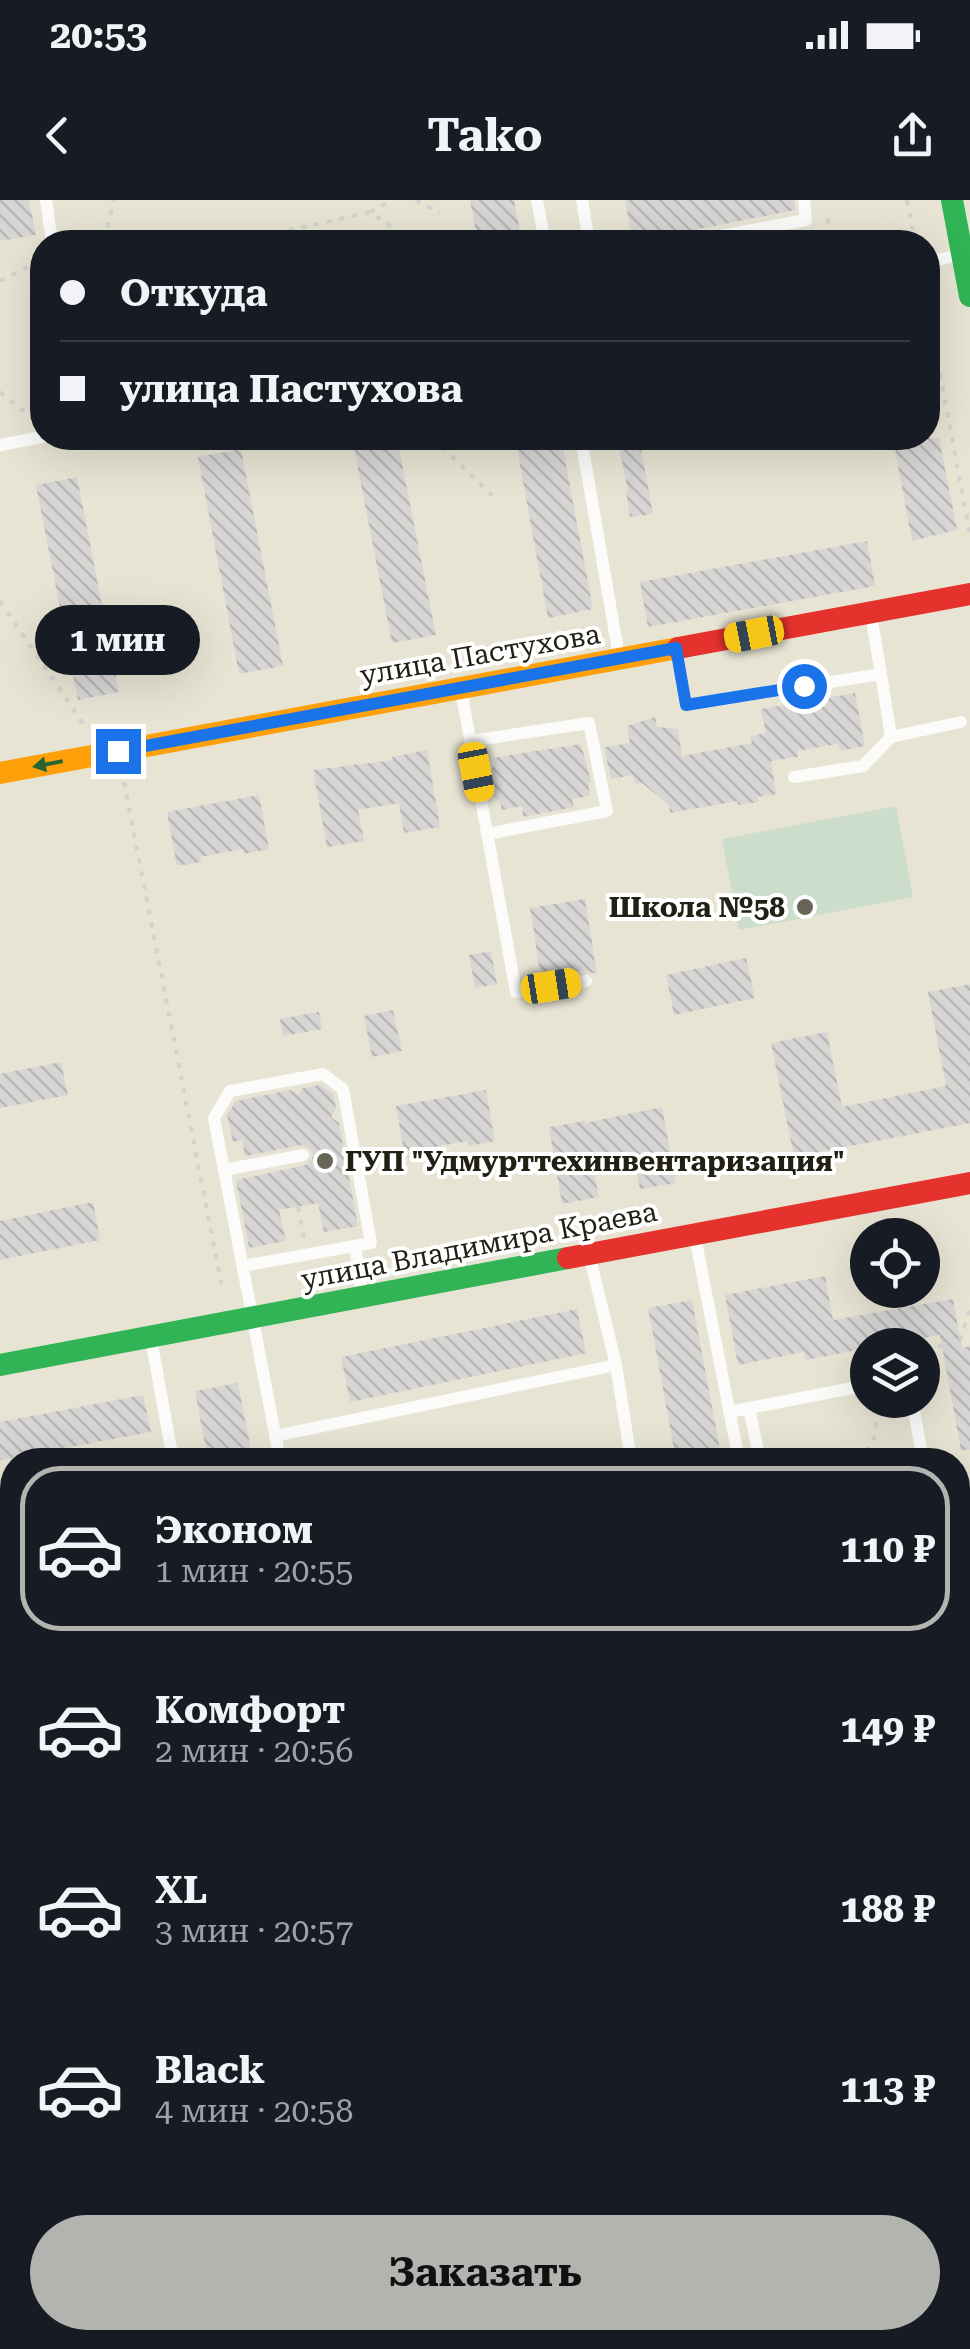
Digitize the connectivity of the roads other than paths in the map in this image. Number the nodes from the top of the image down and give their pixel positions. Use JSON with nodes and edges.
{"nodes":[{"id":1,"x":46,"y":200,"type":"edge"},
{"id":2,"x":538,"y":200,"type":"edge"},
{"id":3,"x":582,"y":200,"type":"edge"},
{"id":4,"x":804,"y":200,"type":"edge"},
{"id":5,"x":952,"y":200,"type":"edge"},
{"id":6,"x":50,"y":230,"type":"edge"},
{"id":7,"x":543,"y":230,"type":"edge"},
{"id":8,"x":587,"y":230,"type":"edge"},
{"id":9,"x":752,"y":230,"type":"edge"},
{"id":10,"x":962,"y":255,"type":"junction"},
{"id":11,"x":940,"y":260,"type":"edge"},
{"id":12,"x":970,"y":296,"type":"edge"},
{"id":13,"x":30,"y":439,"type":"edge"},
{"id":14,"x":0,"y":445,"type":"edge"},
{"id":15,"x":582,"y":450,"type":"edge"},
{"id":16,"x":970,"y":594,"type":"edge"},
{"id":17,"x":870,"y":612,"type":"junction"},
{"id":18,"x":676,"y":648,"type":"junction"},
{"id":19,"x":620,"y":658,"type":"junction"},
{"id":20,"x":881,"y":674,"type":"junction"},
{"id":21,"x":460,"y":688,"type":"junction"},
{"id":22,"x":961,"y":722,"type":"dead end"},
{"id":23,"x":891,"y":737,"type":"junction"},
{"id":24,"x":470,"y":741,"type":"junction"},
{"id":25,"x":0,"y":773,"type":"edge"},
{"id":26,"x":794,"y":777,"type":"dead end"},
{"id":27,"x":487,"y":834,"type":"junction"},
{"id":28,"x":586,"y":981,"type":"dead end"},
{"id":29,"x":302,"y":1155,"type":"dead end"},
{"id":30,"x":224,"y":1170,"type":"junction"},
{"id":31,"x":970,"y":1183,"type":"edge"},
{"id":32,"x":694,"y":1235,"type":"junction"},
{"id":33,"x":355,"y":1246,"type":"junction"},
{"id":34,"x":590,"y":1256,"type":"junction"},
{"id":35,"x":243,"y":1266,"type":"junction"},
{"id":36,"x":364,"y":1297,"type":"junction"},
{"id":37,"x":253,"y":1318,"type":"junction"},
{"id":38,"x":150,"y":1337,"type":"junction"},
{"id":39,"x":616,"y":1364,"type":"junction"},
{"id":40,"x":0,"y":1365,"type":"edge"},
{"id":41,"x":850,"y":1388,"type":"edge"},
{"id":42,"x":749,"y":1408,"type":"junction"},
{"id":43,"x":730,"y":1412,"type":"junction"},
{"id":44,"x":915,"y":1418,"type":"edge"},
{"id":45,"x":275,"y":1436,"type":"junction"},
{"id":46,"x":170,"y":1448,"type":"edge"},
{"id":47,"x":278,"y":1448,"type":"edge"},
{"id":48,"x":629,"y":1448,"type":"edge"},
{"id":49,"x":737,"y":1448,"type":"edge"},
{"id":50,"x":757,"y":1448,"type":"edge"},
{"id":51,"x":920,"y":1448,"type":"edge"}],
"edges":[{"from":1,"to":6,"type":"lane"},
{"from":2,"to":7,"type":"lane"},
{"from":3,"to":8,"type":"lane"},
{"from":4,"to":9,"type":"lane"},
{"from":5,"to":10,"type":"street"},
{"from":10,"to":11,"type":"lane"},
{"from":10,"to":12,"type":"street"},
{"from":13,"to":14,"type":"lane"},
{"from":15,"to":19,"type":"lane"},
{"from":16,"to":17,"type":"street","name":"улица Пастухова"},
{"from":17,"to":18,"type":"street","name":"улица Пастухова"},
{"from":17,"to":20,"type":"lane"},
{"from":18,"to":19,"type":"street","name":"улица Пастухова"},
{"from":18,"to":20,"type":"lane"},
{"from":19,"to":21,"type":"street","name":"улица Пастухова"},
{"from":20,"to":23,"type":"lane"},
{"from":21,"to":24,"type":"lane"},
{"from":21,"to":25,"type":"street","name":"улица Пастухова","one_way":true},
{"from":22,"to":23,"type":"lane"},
{"from":23,"to":26,"type":"lane"},
{"from":24,"to":27,"type":"lane"},
{"from":24,"to":27,"type":"lane"},
{"from":27,"to":28,"type":"lane"},
{"from":29,"to":30,"type":"lane"},
{"from":30,"to":33,"type":"lane"},
{"from":30,"to":35,"type":"lane"},
{"from":31,"to":32,"type":"street","name":"улица Владимира Краева"},
{"from":32,"to":34,"type":"street","name":"улица Владимира Краева"},
{"from":32,"to":43,"type":"lane"},
{"from":33,"to":35,"type":"lane"},
{"from":33,"to":36,"type":"lane"},
{"from":34,"to":36,"type":"street","name":"улица Владимира Краева"},
{"from":34,"to":39,"type":"lane"},
{"from":35,"to":37,"type":"lane"},
{"from":36,"to":37,"type":"street","name":"улица Владимира Краева"},
{"from":37,"to":38,"type":"street","name":"улица Владимира Краева"},
{"from":37,"to":45,"type":"lane"},
{"from":38,"to":40,"type":"street","name":"улица Владимира Краева"},
{"from":38,"to":46,"type":"lane"},
{"from":39,"to":45,"type":"lane"},
{"from":39,"to":48,"type":"lane"},
{"from":41,"to":42,"type":"lane"},
{"from":42,"to":43,"type":"lane"},
{"from":42,"to":50,"type":"lane"},
{"from":43,"to":49,"type":"lane"},
{"from":44,"to":51,"type":"lane"},
{"from":45,"to":47,"type":"lane"}]}
